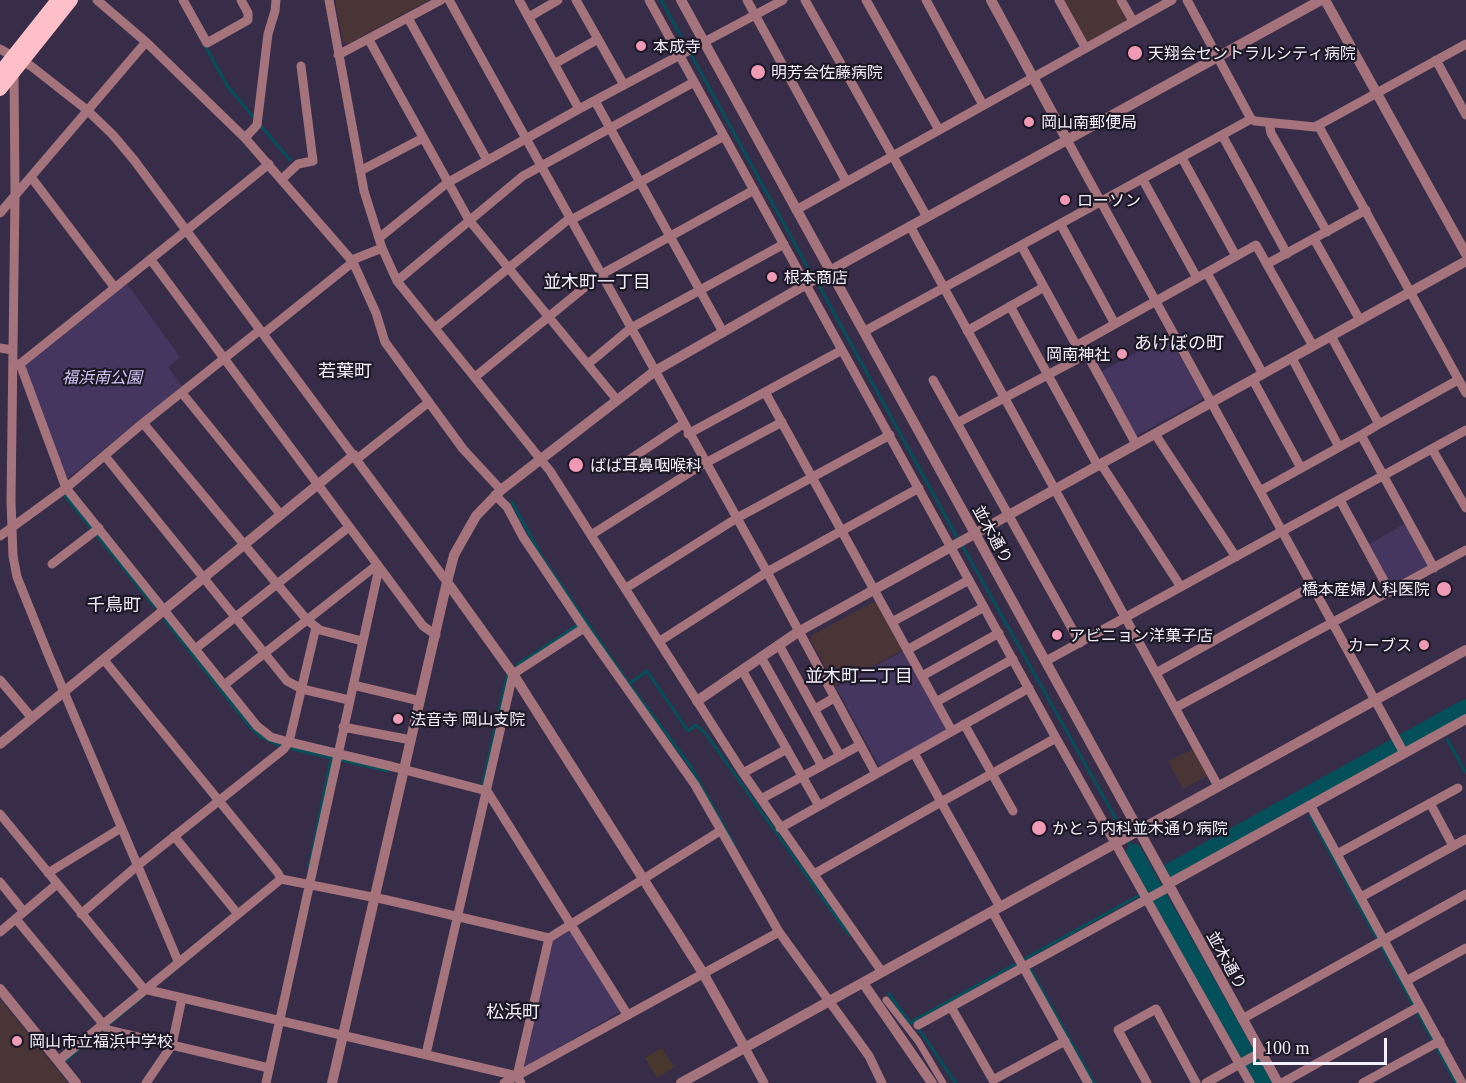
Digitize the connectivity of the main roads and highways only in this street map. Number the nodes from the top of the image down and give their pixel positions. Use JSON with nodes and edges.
{"nodes":[{"id":1,"x":58,"y":0,"type":"edge"},
{"id":2,"x":71,"y":0,"type":"edge"},
{"id":3,"x":17,"y":62,"type":"junction"},
{"id":4,"x":0,"y":73,"type":"edge"},
{"id":5,"x":0,"y":89,"type":"edge"}],
"edges":[{"from":1,"to":3,"type":"main road"},
{"from":2,"to":3,"type":"main road"},
{"from":3,"to":4,"type":"main road"},
{"from":3,"to":5,"type":"main road"}]}
